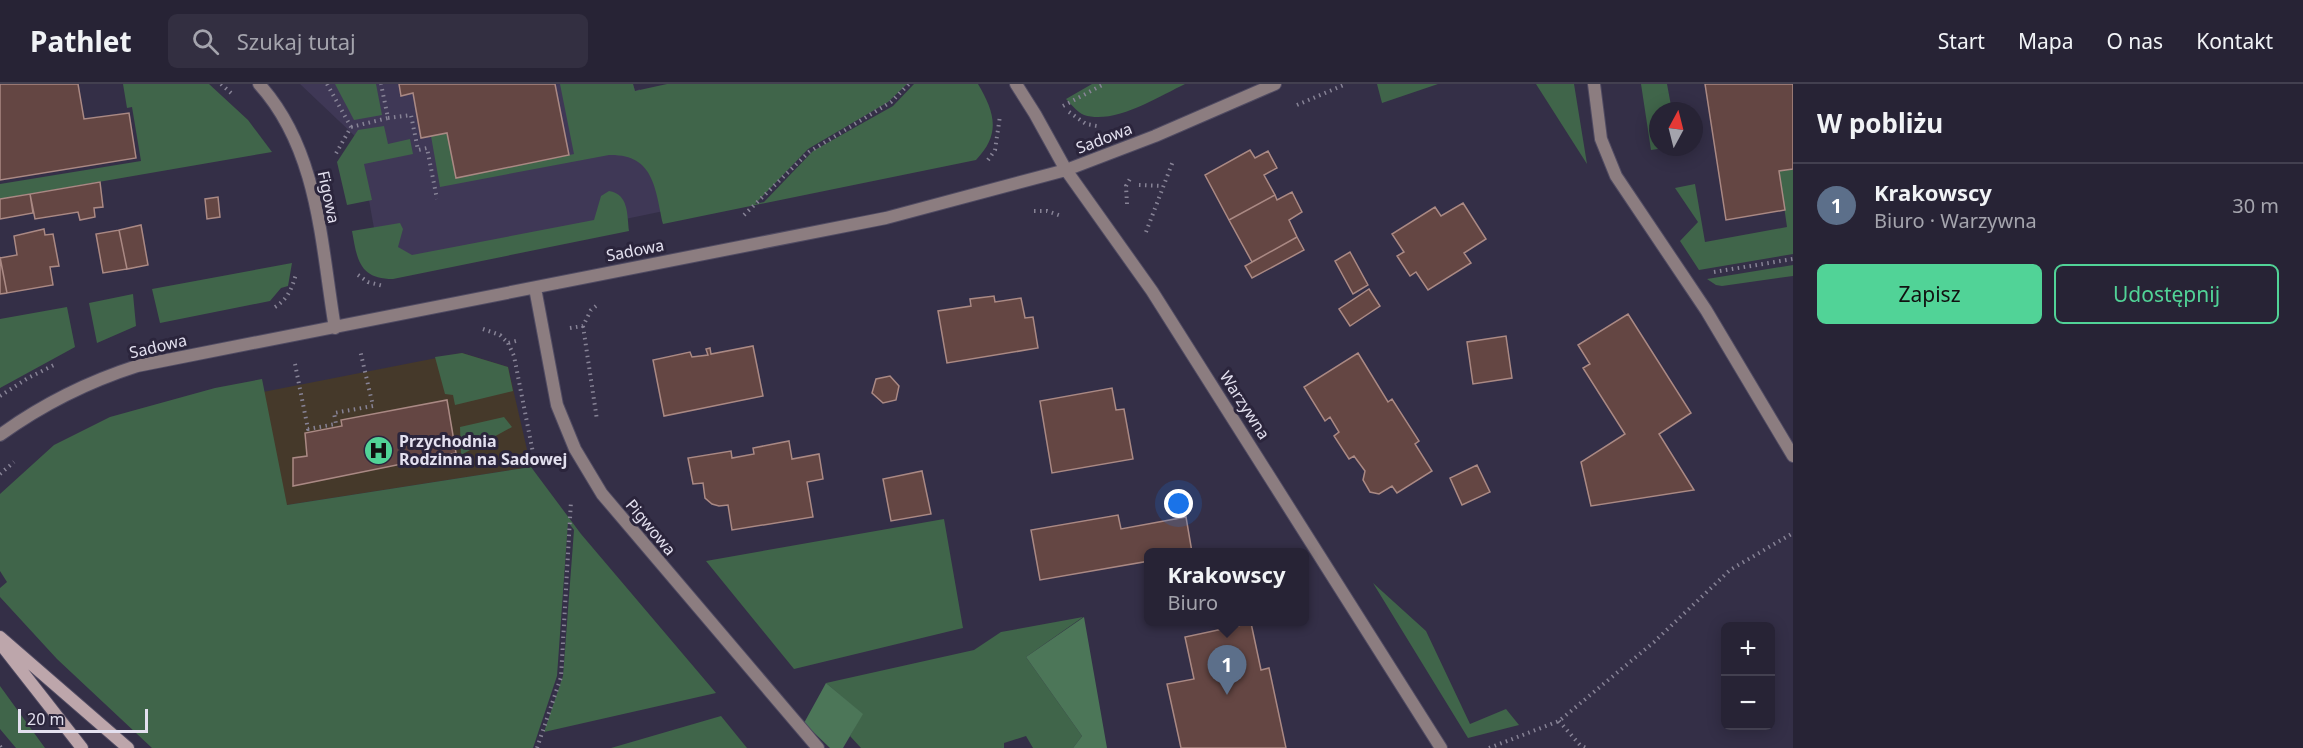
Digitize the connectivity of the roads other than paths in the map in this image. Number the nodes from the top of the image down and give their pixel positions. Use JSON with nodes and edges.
{"nodes":[{"id":1,"x":259,"y":84,"type":"edge"},
{"id":2,"x":1016,"y":84,"type":"edge"},
{"id":3,"x":1275,"y":84,"type":"edge"},
{"id":4,"x":1594,"y":84,"type":"edge"},
{"id":5,"x":1066,"y":170,"type":"junction"},
{"id":6,"x":536,"y":288,"type":"junction"},
{"id":7,"x":335,"y":328,"type":"junction"},
{"id":8,"x":0,"y":435,"type":"edge"},
{"id":9,"x":1793,"y":456,"type":"edge"},
{"id":10,"x":0,"y":637,"type":"edge"},
{"id":11,"x":0,"y":644,"type":"edge"},
{"id":12,"x":82,"y":748,"type":"edge"},
{"id":13,"x":128,"y":748,"type":"edge"},
{"id":14,"x":818,"y":748,"type":"edge"},
{"id":15,"x":1442,"y":748,"type":"edge"}],
"edges":[{"from":1,"to":7,"type":"street","name":"Figowa"},
{"from":2,"to":5,"type":"street","name":"Warzywna"},
{"from":3,"to":5,"type":"street","name":"Sadowa"},
{"from":4,"to":9,"type":"street"},
{"from":5,"to":6,"type":"street","name":"Sadowa"},
{"from":5,"to":15,"type":"street","name":"Warzywna"},
{"from":6,"to":7,"type":"street","name":"Sadowa"},
{"from":6,"to":14,"type":"street","name":"Pigwowa"},
{"from":7,"to":8,"type":"street","name":"Sadowa"},
{"from":10,"to":13,"type":"main road"},
{"from":11,"to":12,"type":"main road"}]}
